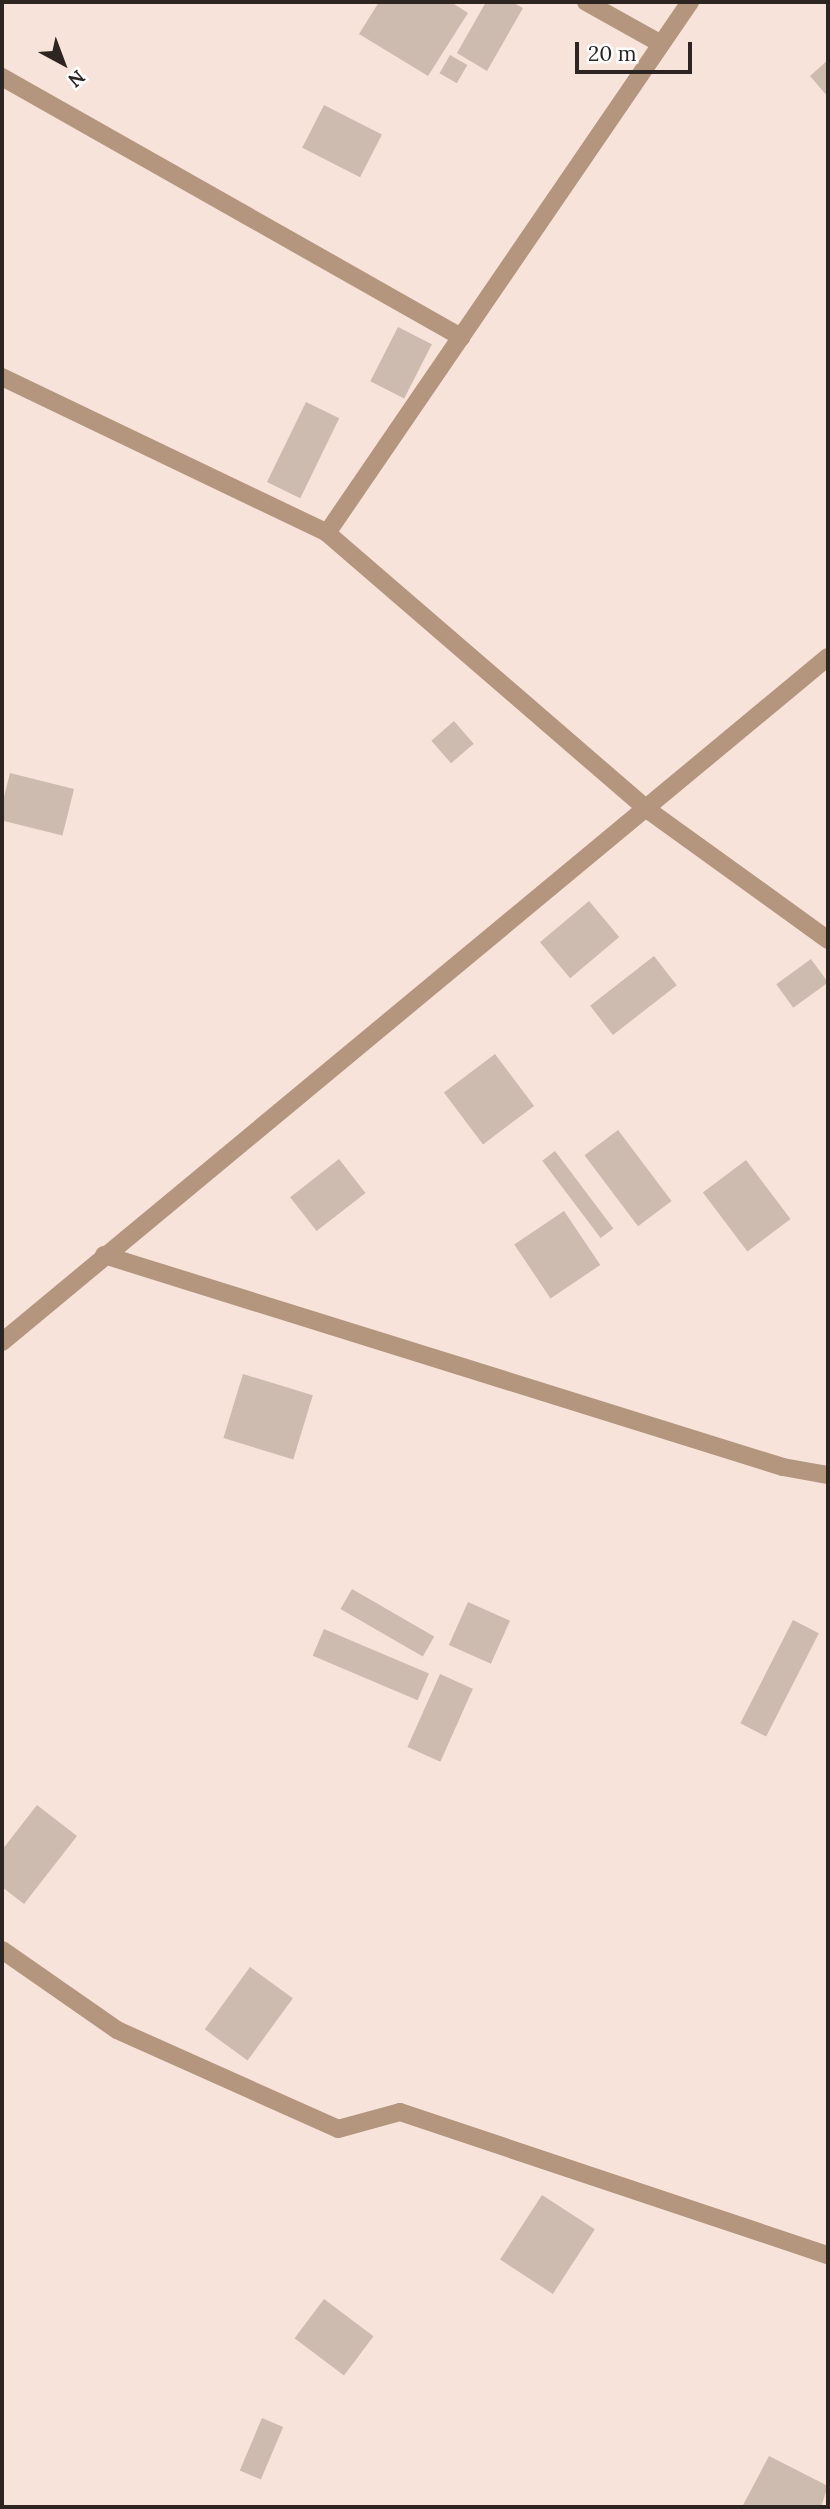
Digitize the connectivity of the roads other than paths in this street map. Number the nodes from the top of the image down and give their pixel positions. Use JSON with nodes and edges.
{"nodes":[{"id":1,"x":586,"y":2,"type":"edge"},
{"id":2,"x":690,"y":2,"type":"edge"},
{"id":3,"x":661,"y":44,"type":"junction"},
{"id":4,"x":2,"y":77,"type":"edge"},
{"id":5,"x":461,"y":337,"type":"junction"},
{"id":6,"x":2,"y":377,"type":"edge"},
{"id":7,"x":327,"y":533,"type":"junction"},
{"id":8,"x":828,"y":657,"type":"edge"},
{"id":9,"x":648,"y":810,"type":"junction"},
{"id":10,"x":828,"y":940,"type":"edge"},
{"id":11,"x":104,"y":1255,"type":"junction"},
{"id":12,"x":2,"y":1342,"type":"edge"},
{"id":13,"x":828,"y":1475,"type":"edge"},
{"id":14,"x":2,"y":1951,"type":"edge"},
{"id":15,"x":828,"y":2255,"type":"edge"}],
"edges":[{"from":1,"to":3,"type":"street"},
{"from":2,"to":3,"type":"street"},
{"from":3,"to":5,"type":"street"},
{"from":4,"to":5,"type":"street"},
{"from":5,"to":7,"type":"street"},
{"from":6,"to":7,"type":"street"},
{"from":7,"to":9,"type":"street"},
{"from":8,"to":9,"type":"street"},
{"from":9,"to":10,"type":"street"},
{"from":9,"to":11,"type":"street"},
{"from":11,"to":12,"type":"street"},
{"from":11,"to":13,"type":"street"},
{"from":14,"to":15,"type":"street"}]}
